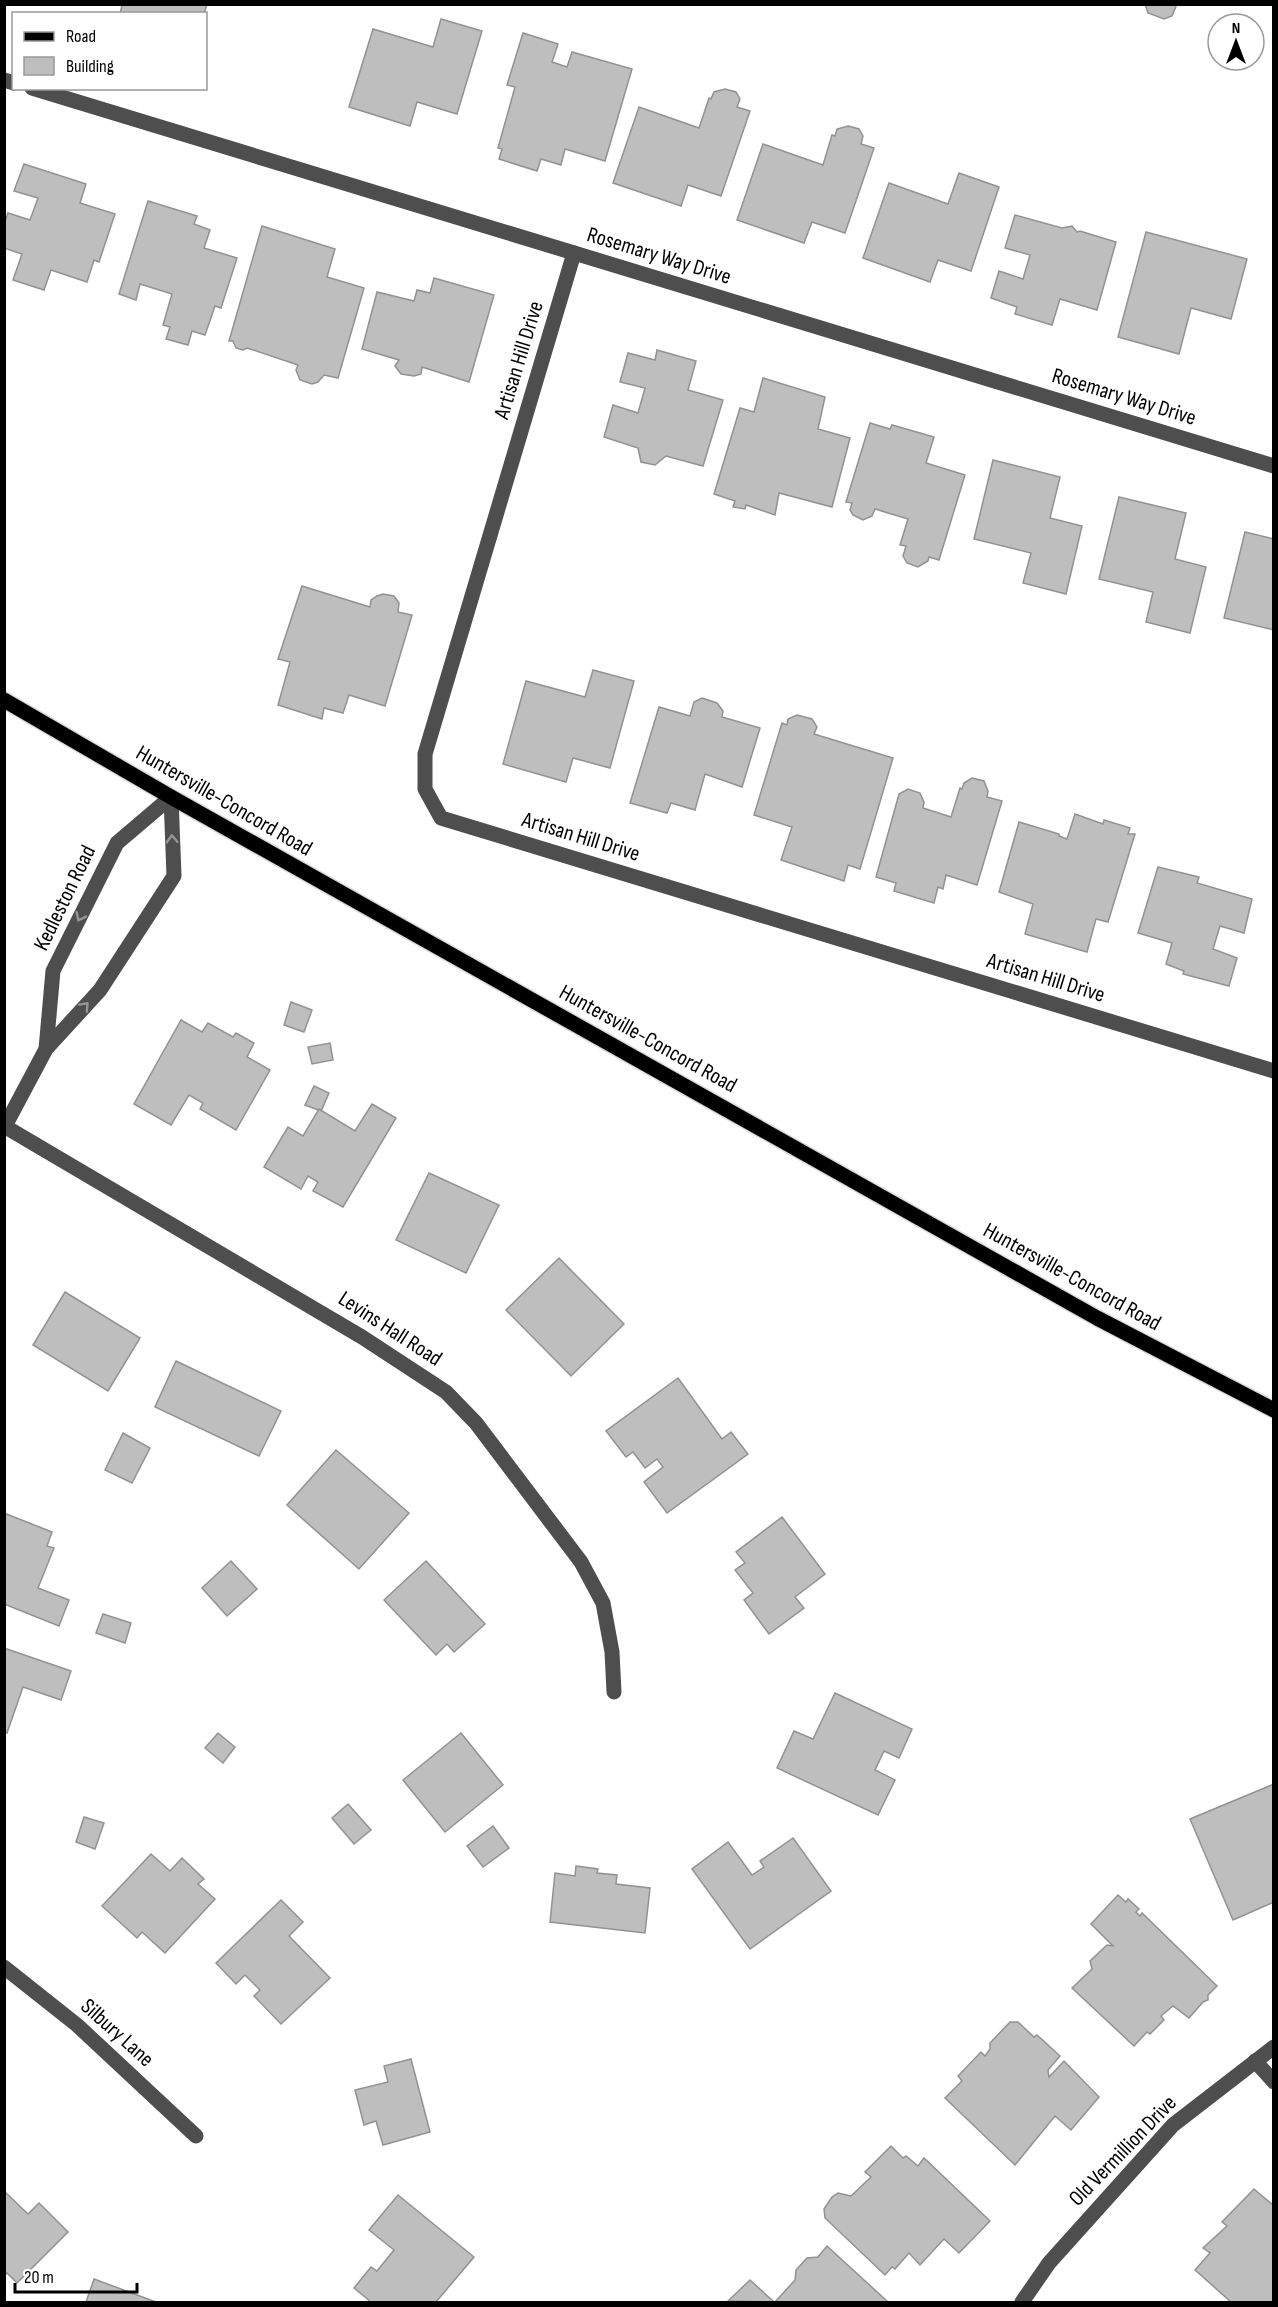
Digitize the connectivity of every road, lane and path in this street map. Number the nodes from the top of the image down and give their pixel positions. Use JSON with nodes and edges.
{"nodes":[{"id":1,"x":39,"y":90,"type":"edge"},
{"id":2,"x":574,"y":253,"type":"junction"},
{"id":3,"x":1274,"y":466,"type":"edge"},
{"id":4,"x":4,"y":700,"type":"edge"},
{"id":5,"x":171,"y":797,"type":"junction"},
{"id":6,"x":46,"y":1049,"type":"junction"},
{"id":7,"x":1274,"y":1071,"type":"edge"},
{"id":8,"x":5,"y":1126,"type":"edge"},
{"id":9,"x":1274,"y":1410,"type":"edge"},
{"id":10,"x":614,"y":1692,"type":"dead end"},
{"id":11,"x":4,"y":1967,"type":"edge"},
{"id":12,"x":1274,"y":2047,"type":"edge"},
{"id":13,"x":1255,"y":2061,"type":"junction"},
{"id":14,"x":1274,"y":2082,"type":"edge"},
{"id":15,"x":196,"y":2136,"type":"dead end"},
{"id":16,"x":1022,"y":2302,"type":"edge"}],
"edges":[{"from":1,"to":2,"type":"street","name":"Rosemary Way Drive"},
{"from":2,"to":3,"type":"street","name":"Rosemary Way Drive"},
{"from":2,"to":7,"type":"street","name":"Artisan Hill Drive"},
{"from":4,"to":5,"type":"main road","name":"Huntersville-Concord Road"},
{"from":5,"to":6,"type":"street","name":"Kedleston Road","one_way":true},
{"from":6,"to":5,"type":"street","name":"Kedleston Road","one_way":true},
{"from":5,"to":9,"type":"main road","name":"Huntersville-Concord Road"},
{"from":6,"to":8,"type":"street","name":"Kedleston Road"},
{"from":8,"to":10,"type":"street","name":"Levins Hall Road"},
{"from":11,"to":15,"type":"street","name":"Silbury Lane"},
{"from":12,"to":13,"type":"street","name":"Old Vermillion Drive"},
{"from":13,"to":14,"type":"street"},
{"from":13,"to":16,"type":"street","name":"Old Vermillion Drive"}]}
